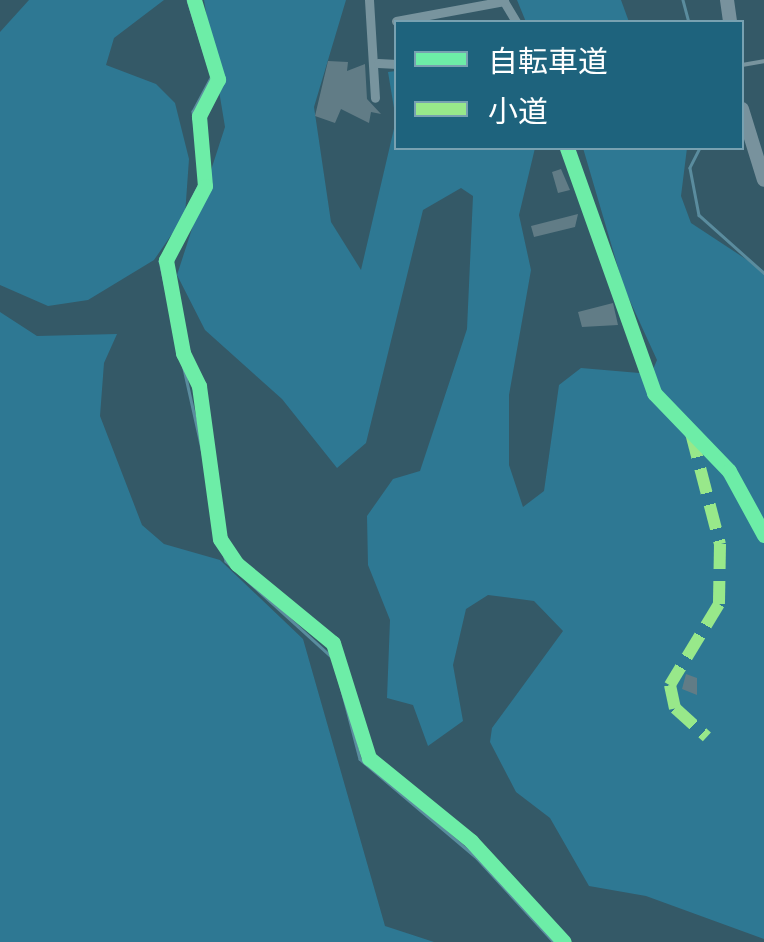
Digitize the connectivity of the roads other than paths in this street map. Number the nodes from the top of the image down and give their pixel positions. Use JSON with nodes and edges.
{"nodes":[{"id":1,"x":194,"y":0,"type":"edge"},
{"id":2,"x":368,"y":0,"type":"edge"},
{"id":3,"x":504,"y":1,"type":"edge"},
{"id":4,"x":401,"y":20,"type":"edge"},
{"id":5,"x":378,"y":63,"type":"junction"},
{"id":6,"x":394,"y":64,"type":"edge"},
{"id":7,"x":375,"y":98,"type":"dead end"},
{"id":8,"x":744,"y":115,"type":"edge"},
{"id":9,"x":568,"y":150,"type":"edge"},
{"id":10,"x":764,"y":180,"type":"edge"},
{"id":11,"x":764,"y":535,"type":"edge"},
{"id":12,"x":564,"y":942,"type":"edge"}],
"edges":[{"from":1,"to":12,"type":"street"},
{"from":2,"to":5,"type":"street"},
{"from":3,"to":4,"type":"street"},
{"from":5,"to":6,"type":"street"},
{"from":5,"to":7,"type":"street"},
{"from":8,"to":10,"type":"main road"},
{"from":9,"to":11,"type":"street"}]}
